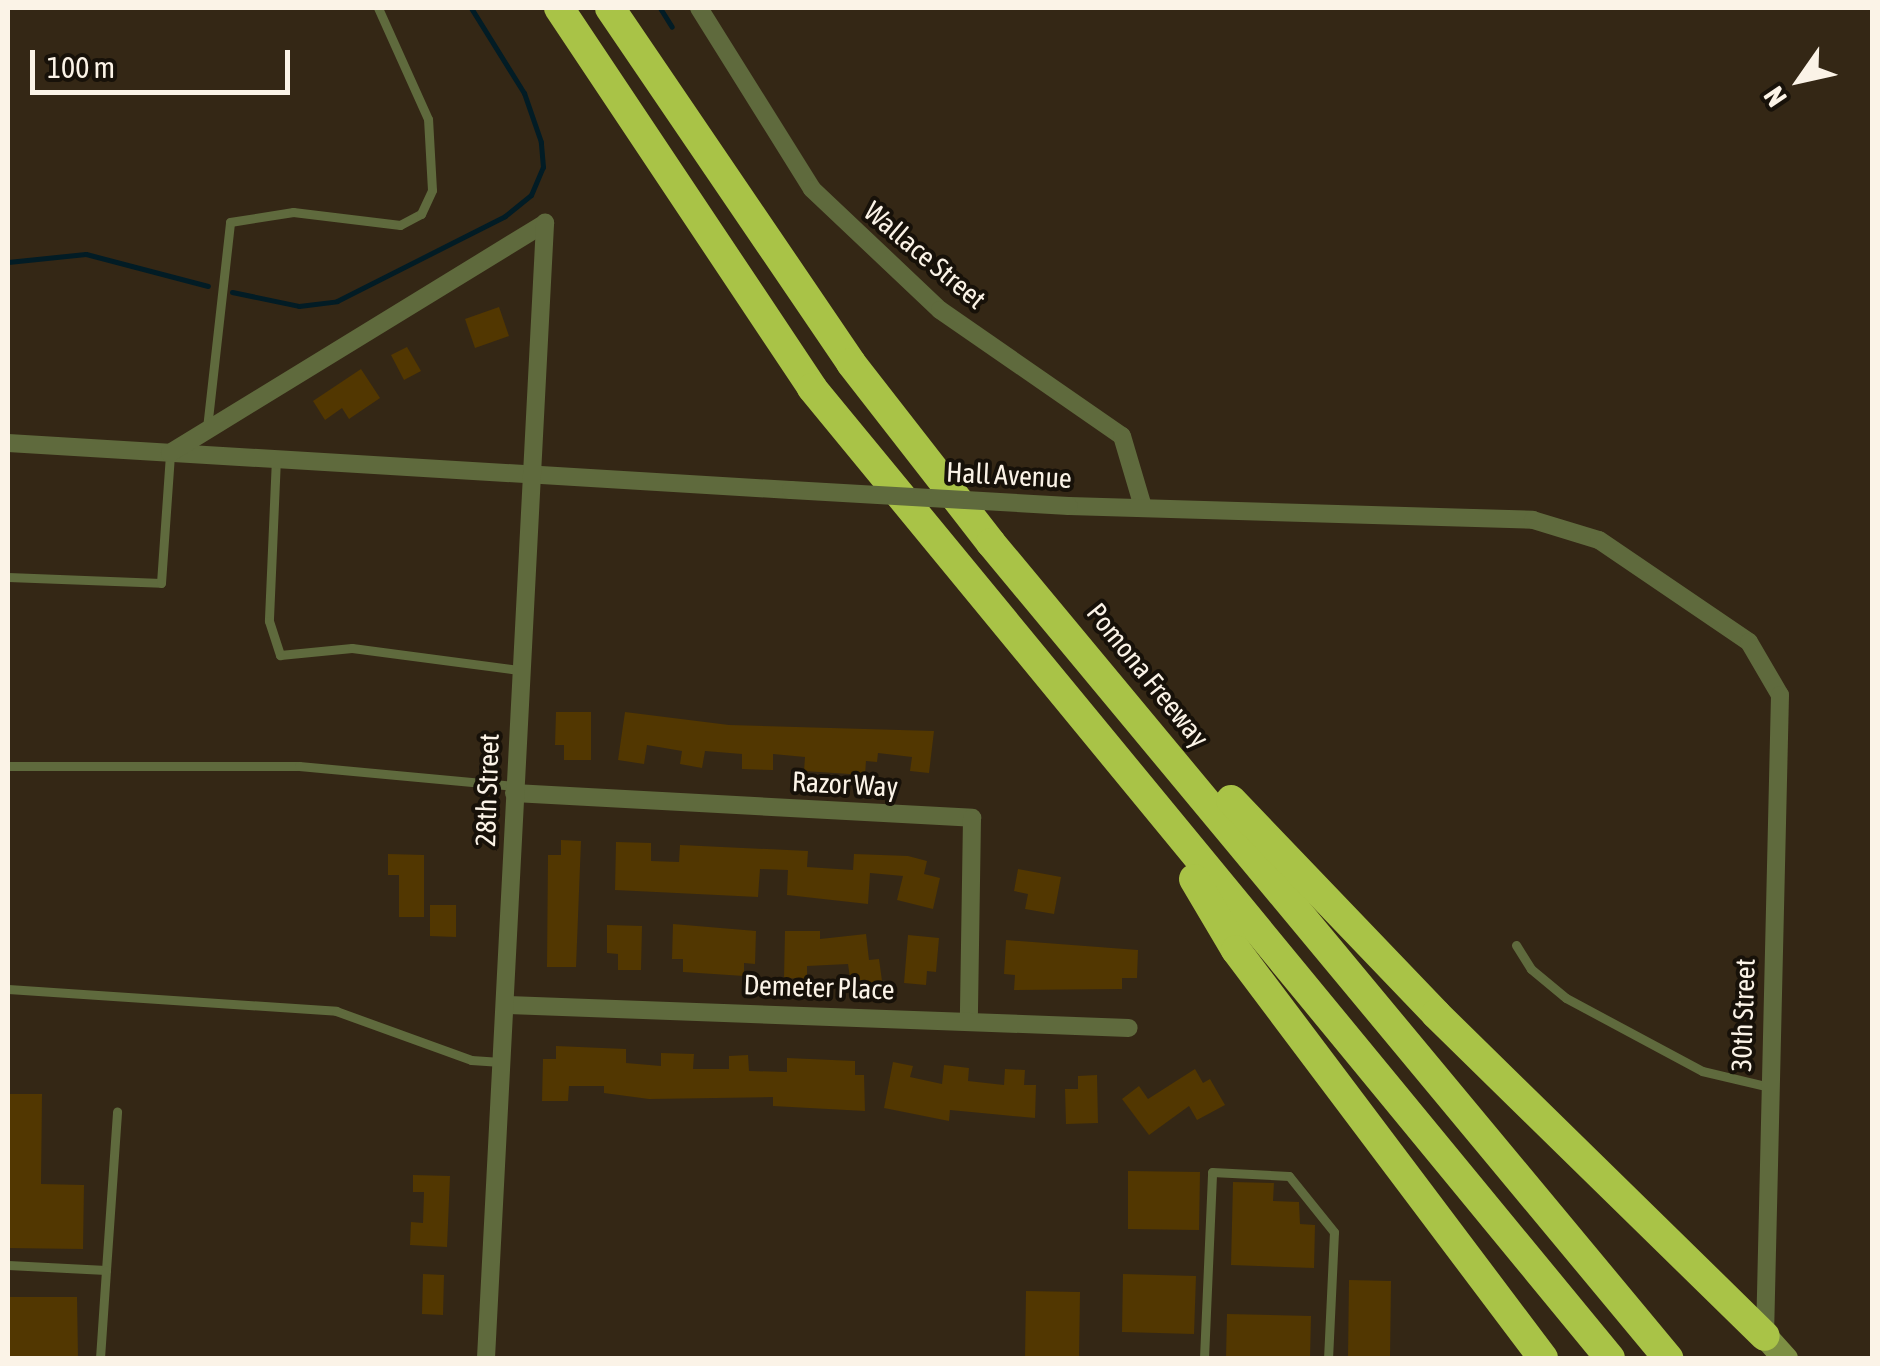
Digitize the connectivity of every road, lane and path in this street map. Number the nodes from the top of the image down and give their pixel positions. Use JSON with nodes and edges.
{"nodes":[{"id":1,"x":378,"y":8,"type":"edge"},
{"id":2,"x":559,"y":8,"type":"edge"},
{"id":3,"x":610,"y":8,"type":"edge"},
{"id":4,"x":699,"y":8,"type":"edge"},
{"id":5,"x":207,"y":431,"type":"junction"},
{"id":6,"x":8,"y":444,"type":"edge"},
{"id":7,"x":170,"y":453,"type":"junction"},
{"id":8,"x":276,"y":457,"type":"junction"},
{"id":9,"x":528,"y":470,"type":"junction"},
{"id":10,"x":1143,"y":507,"type":"junction"},
{"id":11,"x":8,"y":578,"type":"edge"},
{"id":12,"x":1068,"y":627,"type":"junction"},
{"id":13,"x":520,"y":670,"type":"junction"},
{"id":14,"x":1780,"y":696,"type":"joint"},
{"id":15,"x":8,"y":766,"type":"edge"},
{"id":16,"x":514,"y":789,"type":"junction"},
{"id":17,"x":1149,"y":803,"type":"junction"},
{"id":18,"x":1516,"y":945,"type":"dead end"},
{"id":19,"x":8,"y":989,"type":"edge"},
{"id":20,"x":508,"y":1005,"type":"junction"},
{"id":21,"x":969,"y":1020,"type":"junction"},
{"id":22,"x":1130,"y":1028,"type":"dead end"},
{"id":23,"x":504,"y":1062,"type":"junction"},
{"id":24,"x":1769,"y":1088,"type":"junction"},
{"id":25,"x":117,"y":1110,"type":"dead end"},
{"id":26,"x":8,"y":1265,"type":"edge"},
{"id":27,"x":106,"y":1270,"type":"junction"},
{"id":28,"x":1775,"y":1347,"type":"edge"},
{"id":29,"x":100,"y":1358,"type":"edge"},
{"id":30,"x":486,"y":1358,"type":"edge"},
{"id":31,"x":1204,"y":1358,"type":"edge"},
{"id":32,"x":1328,"y":1358,"type":"edge"},
{"id":33,"x":1543,"y":1358,"type":"edge"},
{"id":34,"x":1610,"y":1358,"type":"edge"},
{"id":35,"x":1668,"y":1358,"type":"edge"}],
"edges":[{"from":1,"to":5,"type":"lane"},
{"from":2,"to":17,"type":"highway"},
{"from":3,"to":12,"type":"highway","name":"Pomona Freeway"},
{"from":4,"to":10,"type":"street","name":"Wallace Street"},
{"from":5,"to":7,"type":"street"},
{"from":5,"to":9,"type":"street","name":"28th Street"},
{"from":6,"to":7,"type":"street","name":"Hall Avenue"},
{"from":7,"to":8,"type":"street","name":"Hall Avenue"},
{"from":7,"to":11,"type":"lane"},
{"from":8,"to":9,"type":"street","name":"Hall Avenue"},
{"from":8,"to":13,"type":"lane"},
{"from":9,"to":10,"type":"street","name":"Hall Avenue","bridge":true},
{"from":9,"to":13,"type":"street","name":"28th Street"},
{"from":10,"to":14,"type":"street","name":"Hall Avenue"},
{"from":12,"to":28,"type":"highway"},
{"from":12,"to":35,"type":"highway","name":"Pomona Freeway"},
{"from":13,"to":16,"type":"street","name":"28th Street"},
{"from":14,"to":24,"type":"street","name":"30th Street"},
{"from":15,"to":16,"type":"lane"},
{"from":16,"to":20,"type":"street","name":"28th Street"},
{"from":16,"to":21,"type":"street","name":"Razor Way"},
{"from":17,"to":33,"type":"highway"},
{"from":17,"to":34,"type":"highway"},
{"from":18,"to":24,"type":"lane"},
{"from":19,"to":23,"type":"lane"},
{"from":20,"to":21,"type":"street","name":"Demeter Place"},
{"from":20,"to":23,"type":"street","name":"28th Street"},
{"from":21,"to":22,"type":"street","name":"Demeter Place"},
{"from":23,"to":30,"type":"street","name":"28th Street"},
{"from":24,"to":28,"type":"street","name":"30th Street"},
{"from":25,"to":27,"type":"lane"},
{"from":26,"to":27,"type":"lane"},
{"from":27,"to":29,"type":"lane"},
{"from":31,"to":32,"type":"lane"}]}
